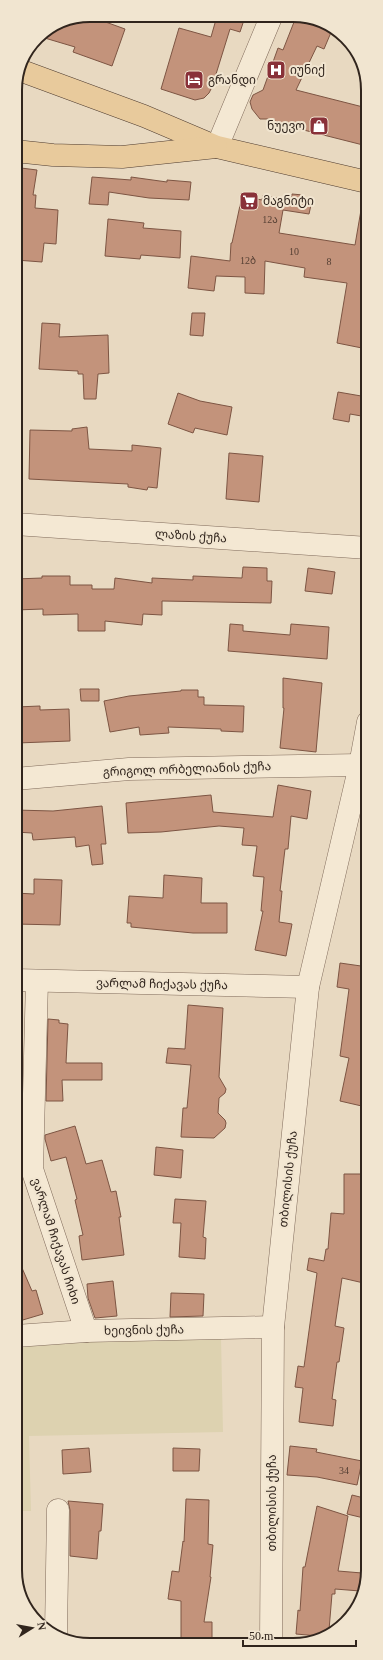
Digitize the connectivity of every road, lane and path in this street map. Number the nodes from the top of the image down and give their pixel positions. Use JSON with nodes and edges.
{"nodes":[{"id":1,"x":269,"y":22,"type":"edge"},
{"id":2,"x":24,"y":72,"type":"edge"},
{"id":3,"x":217,"y":147,"type":"junction"},
{"id":4,"x":22,"y":152,"type":"edge"},
{"id":5,"x":361,"y":181,"type":"edge"},
{"id":6,"x":22,"y":524,"type":"edge"},
{"id":7,"x":361,"y":548,"type":"edge"},
{"id":8,"x":361,"y":760,"type":"edge"},
{"id":9,"x":360,"y":765,"type":"junction"},
{"id":10,"x":22,"y":778,"type":"edge"},
{"id":11,"x":22,"y":980,"type":"edge"},
{"id":12,"x":37,"y":981,"type":"junction"},
{"id":13,"x":308,"y":987,"type":"junction"},
{"id":14,"x":273,"y":1327,"type":"junction"},
{"id":15,"x":86,"y":1331,"type":"junction"},
{"id":16,"x":22,"y":1336,"type":"edge"},
{"id":17,"x":58,"y":1510,"type":"dead end"},
{"id":18,"x":56,"y":1629,"type":"edge"},
{"id":19,"x":271,"y":1638,"type":"edge"}],
"edges":[{"from":1,"to":3,"type":"street"},
{"from":2,"to":3,"type":"main road"},
{"from":3,"to":4,"type":"main road"},
{"from":3,"to":5,"type":"main road"},
{"from":6,"to":7,"type":"street","name":"ლაზის ქუჩა"},
{"from":8,"to":9,"type":"street","name":"თბილისის ქუჩა"},
{"from":9,"to":10,"type":"street","name":"გრიგოლ ორბელიანის ქუჩა"},
{"from":9,"to":13,"type":"street","name":"თბილისის ქუჩა"},
{"from":11,"to":12,"type":"street","name":"ვარლამ ჩიქავას ქუჩა"},
{"from":12,"to":13,"type":"street","name":"ვარლამ ჩიქავას ქუჩა"},
{"from":12,"to":15,"type":"street","name":"ვარლამ ჩიქავას ჩიხი"},
{"from":13,"to":14,"type":"street","name":"თბილისის ქუჩა"},
{"from":14,"to":15,"type":"street","name":"ხეივნის ქუჩა"},
{"from":14,"to":19,"type":"street","name":"თბილისის ქუჩა"},
{"from":15,"to":16,"type":"street","name":"ხეივნის ქუჩა"},
{"from":17,"to":18,"type":"street"}]}
